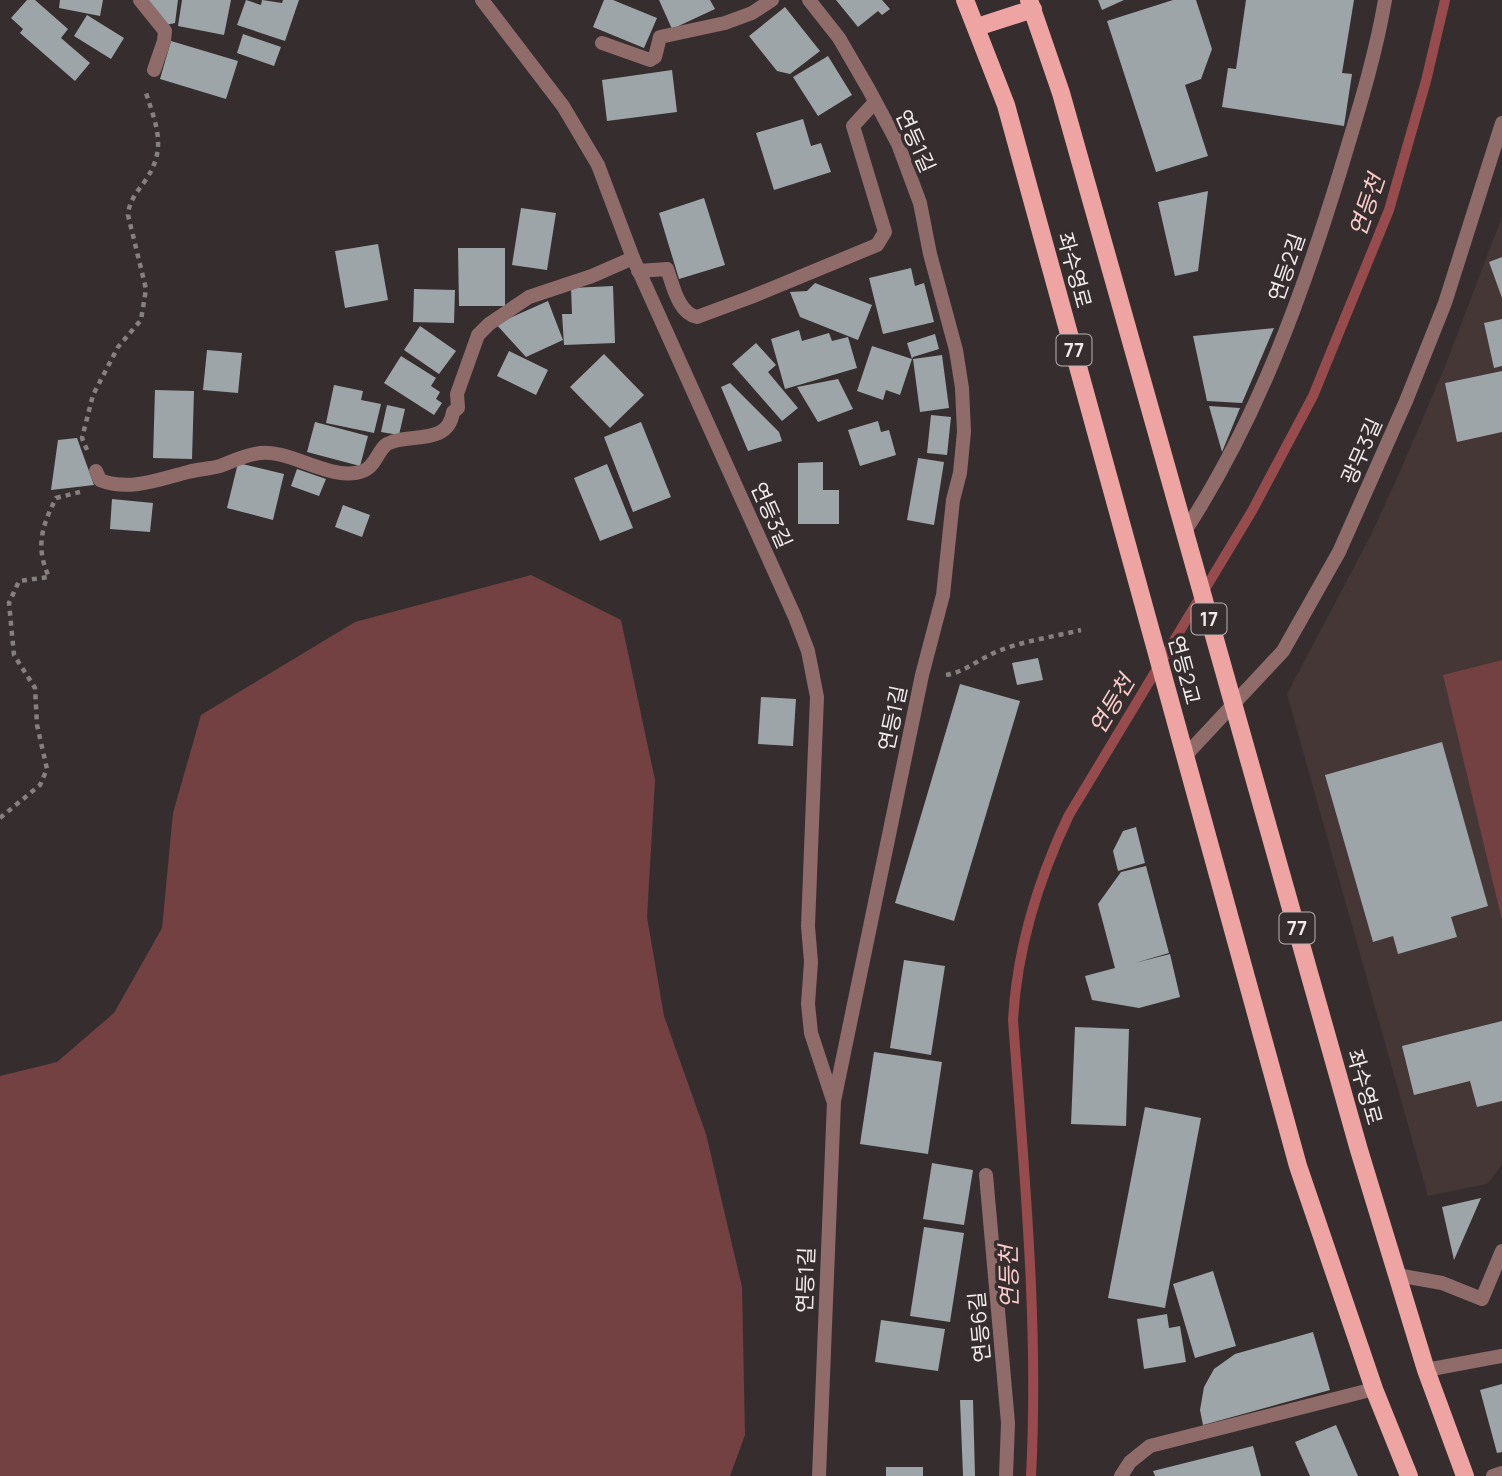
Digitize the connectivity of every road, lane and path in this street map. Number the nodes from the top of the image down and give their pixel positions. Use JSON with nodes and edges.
{"nodes":[{"id":1,"x":140,"y":0,"type":"edge"},
{"id":2,"x":482,"y":0,"type":"edge"},
{"id":3,"x":772,"y":0,"type":"edge"},
{"id":4,"x":809,"y":0,"type":"edge"},
{"id":5,"x":965,"y":0,"type":"edge"},
{"id":6,"x":1385,"y":0,"type":"edge"},
{"id":7,"x":1031,"y":4,"type":"edge"},
{"id":8,"x":977,"y":27,"type":"junction"},
{"id":9,"x":602,"y":43,"type":"dead end"},
{"id":10,"x":154,"y":70,"type":"joint"},
{"id":11,"x":875,"y":102,"type":"junction"},
{"id":12,"x":1502,"y":123,"type":"edge"},
{"id":13,"x":636,"y":265,"type":"junction"},
{"id":14,"x":96,"y":471,"type":"joint"},
{"id":15,"x":110,"y":484,"type":"junction"},
{"id":16,"x":1185,"y":531,"type":"junction"},
{"id":17,"x":1142,"y":596,"type":"joint"},
{"id":18,"x":1081,"y":630,"type":"dead end"},
{"id":19,"x":948,"y":675,"type":"dead end"},
{"id":20,"x":1234,"y":706,"type":"junction"},
{"id":21,"x":1185,"y":756,"type":"junction"},
{"id":22,"x":0,"y":818,"type":"edge"},
{"id":23,"x":834,"y":1101,"type":"junction"},
{"id":24,"x":986,"y":1175,"type":"dead end"},
{"id":25,"x":1502,"y":1251,"type":"edge"},
{"id":26,"x":1397,"y":1275,"type":"junction"},
{"id":27,"x":1502,"y":1356,"type":"edge"},
{"id":28,"x":1426,"y":1370,"type":"junction"},
{"id":29,"x":1374,"y":1389,"type":"junction"},
{"id":30,"x":1502,"y":1473,"type":"edge"},
{"id":31,"x":819,"y":1476,"type":"edge"},
{"id":32,"x":1006,"y":1476,"type":"edge"},
{"id":33,"x":1121,"y":1476,"type":"edge"},
{"id":34,"x":1409,"y":1476,"type":"edge"},
{"id":35,"x":1465,"y":1476,"type":"edge"},
{"id":36,"x":1493,"y":1476,"type":"edge"}],
"edges":[{"from":1,"to":10,"type":"street"},
{"from":2,"to":13,"type":"street","name":"연등3길"},
{"from":3,"to":9,"type":"street"},
{"from":4,"to":11,"type":"street","name":"연등1길"},
{"from":5,"to":8,"type":"main road","name":"좌수영로","number":"77"},
{"from":6,"to":16,"type":"street","name":"연등2길"},
{"from":7,"to":8,"type":"main road"},
{"from":7,"to":16,"type":"main road","name":"좌수영로"},
{"from":8,"to":17,"type":"main road","name":"좌수영로","number":"77"},
{"from":10,"to":14,"type":"path"},
{"from":11,"to":13,"type":"street"},
{"from":11,"to":23,"type":"street","name":"연등1길"},
{"from":12,"to":20,"type":"street","name":"광무3길"},
{"from":13,"to":15,"type":"street"},
{"from":13,"to":23,"type":"street","name":"연등3길"},
{"from":14,"to":15,"type":"street"},
{"from":15,"to":22,"type":"path"},
{"from":16,"to":20,"type":"main road","name":"연등2교","number":"17"},
{"from":17,"to":21,"type":"main road","name":"연등2교"},
{"from":18,"to":19,"type":"path"},
{"from":20,"to":21,"type":"street","name":"광무3길"},
{"from":20,"to":26,"type":"main road","name":"좌수영로","number":"77"},
{"from":21,"to":29,"type":"main road"},
{"from":23,"to":31,"type":"street","name":"연등1길"},
{"from":24,"to":32,"type":"street","name":"연등6길"},
{"from":25,"to":26,"type":"street"},
{"from":26,"to":28,"type":"main road","name":"좌수영로","number":"77"},
{"from":27,"to":28,"type":"street"},
{"from":28,"to":35,"type":"main road","name":"좌수영로","number":"77"},
{"from":29,"to":33,"type":"street"},
{"from":29,"to":34,"type":"main road"},
{"from":30,"to":36,"type":"street"}]}
